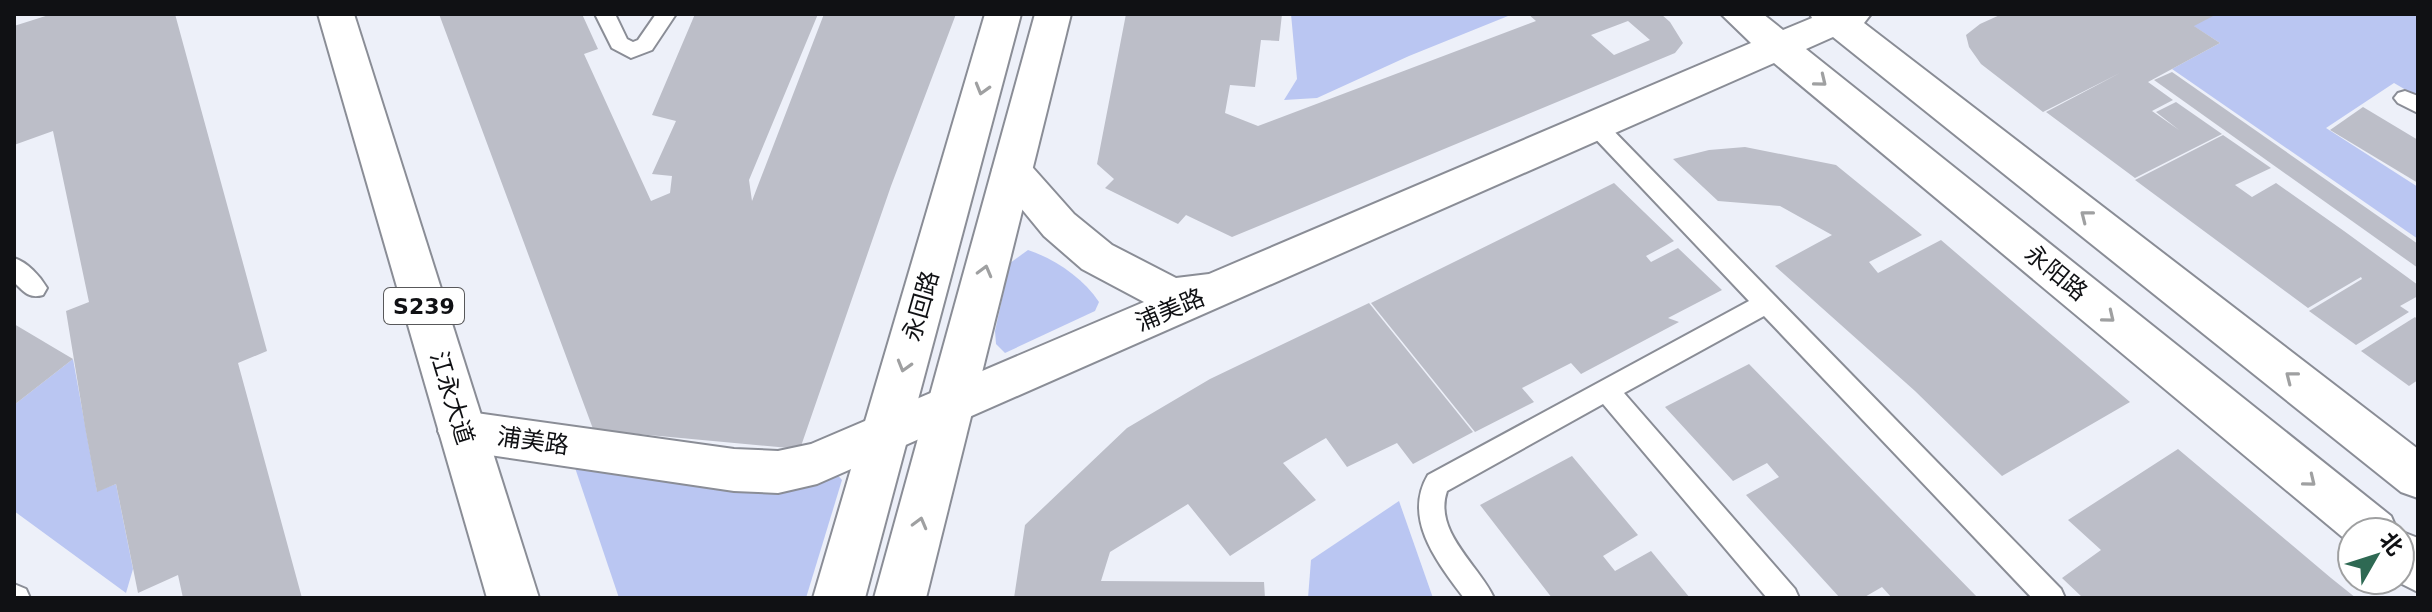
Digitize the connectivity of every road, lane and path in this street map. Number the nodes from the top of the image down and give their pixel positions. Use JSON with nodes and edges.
{"nodes":[{"id":1,"x":336,"y":14,"type":"edge"},
{"id":2,"x":605,"y":14,"type":"edge"},
{"id":3,"x":666,"y":14,"type":"edge"},
{"id":4,"x":1003,"y":14,"type":"edge"},
{"id":5,"x":1053,"y":14,"type":"edge"},
{"id":6,"x":1739,"y":14,"type":"edge"},
{"id":7,"x":1840,"y":16,"type":"edge"},
{"id":8,"x":1779,"y":47,"type":"junction"},
{"id":9,"x":1596,"y":126,"type":"junction"},
{"id":10,"x":1012,"y":170,"type":"junction"},
{"id":11,"x":14,"y":267,"type":"edge"},
{"id":12,"x":1227,"y":285,"type":"junction"},
{"id":13,"x":35,"y":288,"type":"dead end"},
{"id":14,"x":1766,"y":303,"type":"junction"},
{"id":15,"x":1606,"y":390,"type":"junction"},
{"id":16,"x":950,"y":405,"type":"junction"},
{"id":17,"x":462,"y":431,"type":"junction"},
{"id":18,"x":885,"y":434,"type":"junction"},
{"id":19,"x":2418,"y":477,"type":"edge"},
{"id":20,"x":2353,"y":516,"type":"edge"},
{"id":21,"x":513,"y":598,"type":"edge"},
{"id":22,"x":839,"y":598,"type":"edge"},
{"id":23,"x":900,"y":598,"type":"edge"},
{"id":24,"x":1480,"y":598,"type":"edge"},
{"id":25,"x":1785,"y":598,"type":"edge"},
{"id":26,"x":2051,"y":598,"type":"edge"}],
"edges":[{"from":1,"to":17,"type":"street","name":"江永大道","number":"S239"},
{"from":2,"to":3,"type":"lane"},
{"from":4,"to":18,"type":"street","name":"永回路","one_way":true},
{"from":5,"to":10,"type":"street"},
{"from":6,"to":8,"type":"street","name":"永阳路"},
{"from":7,"to":8,"type":"street","name":"浦美路"},
{"from":19,"to":7,"type":"street","one_way":true},
{"from":8,"to":9,"type":"street","name":"浦美路"},
{"from":8,"to":20,"type":"street","name":"永阳路","one_way":true},
{"from":9,"to":12,"type":"street","name":"浦美路"},
{"from":9,"to":14,"type":"lane"},
{"from":10,"to":12,"type":"street"},
{"from":16,"to":10,"type":"street","one_way":true},
{"from":11,"to":13,"type":"lane"},
{"from":12,"to":16,"type":"street","name":"浦美路"},
{"from":14,"to":15,"type":"lane"},
{"from":14,"to":26,"type":"lane"},
{"from":15,"to":24,"type":"lane"},
{"from":15,"to":25,"type":"lane"},
{"from":16,"to":18,"type":"street","name":"浦美路"},
{"from":23,"to":16,"type":"street","one_way":true},
{"from":17,"to":18,"type":"street","name":"浦美路"},
{"from":17,"to":21,"type":"street","name":"江永大道","number":"S239"},
{"from":18,"to":22,"type":"street","name":"永回路"}]}
